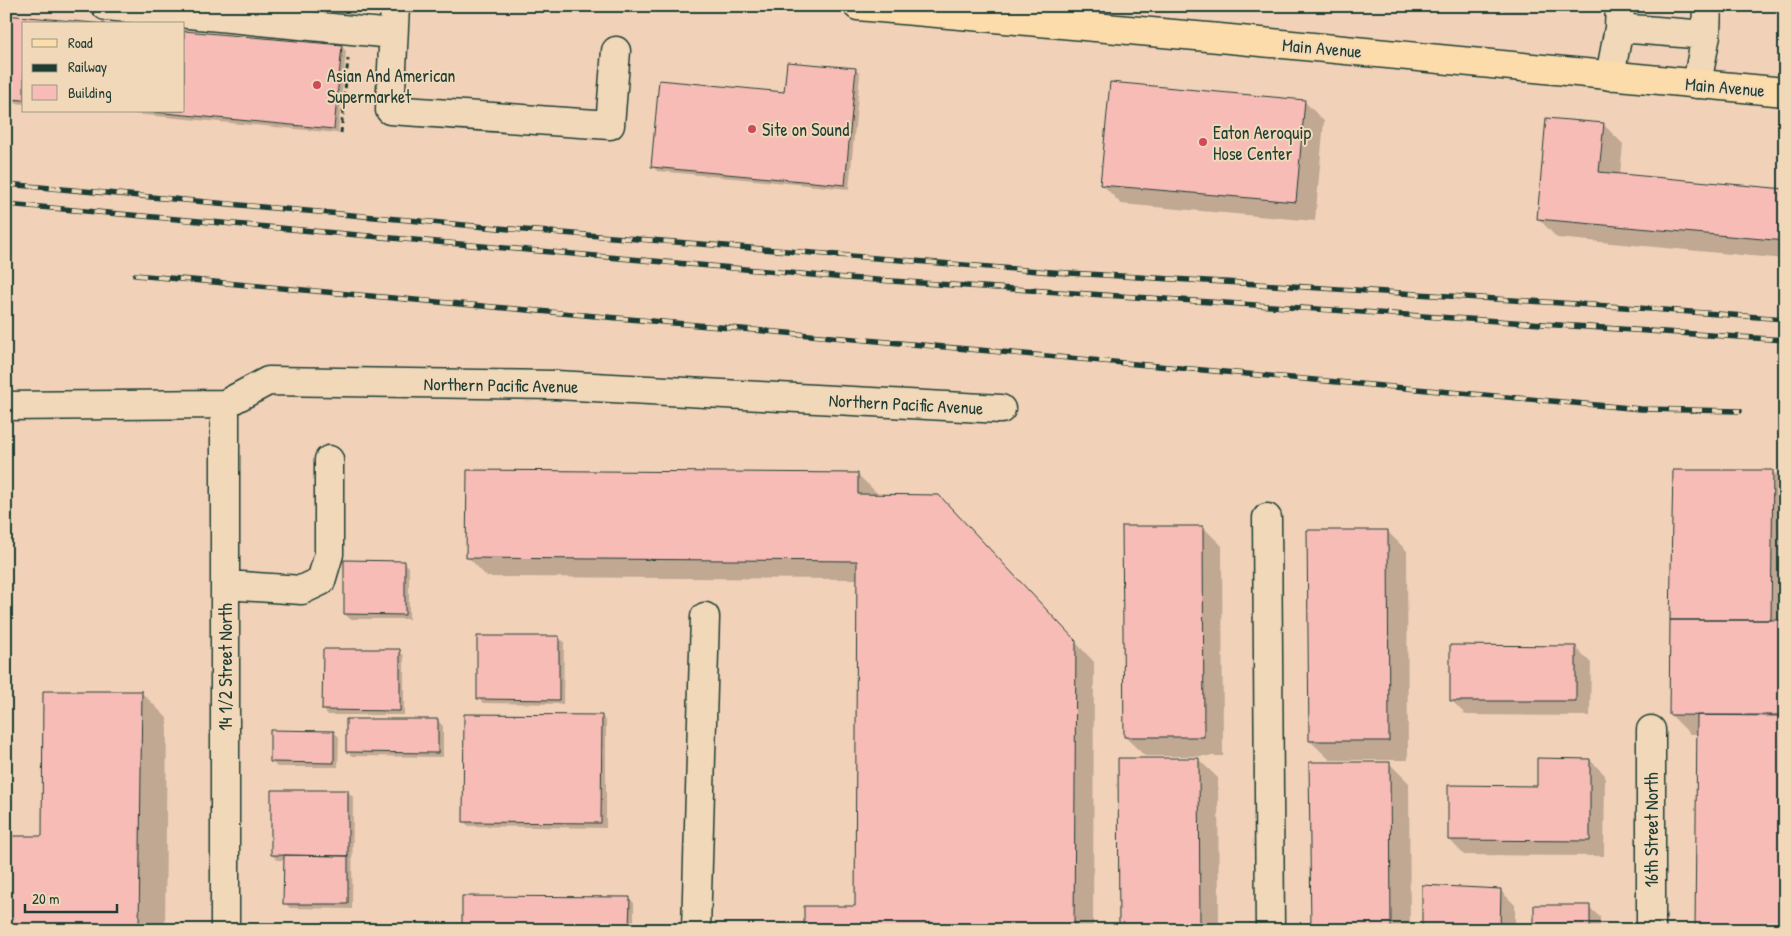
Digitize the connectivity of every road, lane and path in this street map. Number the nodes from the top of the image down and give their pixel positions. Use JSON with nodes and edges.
{"nodes":[{"id":1,"x":106,"y":6,"type":"edge"},
{"id":2,"x":394,"y":6,"type":"edge"},
{"id":3,"x":858,"y":6,"type":"edge"},
{"id":4,"x":1707,"y":6,"type":"edge"},
{"id":5,"x":1003,"y":13,"type":"edge"},
{"id":6,"x":1619,"y":17,"type":"edge"},
{"id":7,"x":351,"y":30,"type":"junction"},
{"id":8,"x":393,"y":34,"type":"junction"},
{"id":9,"x":1706,"y":35,"type":"junction"},
{"id":10,"x":616,"y":51,"type":"dead end"},
{"id":11,"x":1610,"y":76,"type":"junction"},
{"id":12,"x":1697,"y":84,"type":"junction"},
{"id":13,"x":1785,"y":92,"type":"edge"},
{"id":14,"x":340,"y":134,"type":"dead end"},
{"id":15,"x":225,"y":404,"type":"junction"},
{"id":16,"x":6,"y":406,"type":"edge"},
{"id":17,"x":1001,"y":409,"type":"dead end"},
{"id":18,"x":329,"y":460,"type":"dead end"},
{"id":19,"x":1267,"y":518,"type":"dead end"},
{"id":20,"x":225,"y":585,"type":"junction"},
{"id":21,"x":704,"y":617,"type":"dead end"},
{"id":22,"x":1652,"y":730,"type":"dead end"},
{"id":23,"x":225,"y":930,"type":"edge"},
{"id":24,"x":696,"y":930,"type":"edge"},
{"id":25,"x":1270,"y":930,"type":"edge"},
{"id":26,"x":1651,"y":930,"type":"edge"}],
"edges":[{"from":1,"to":7,"type":"street"},
{"from":2,"to":8,"type":"street"},
{"from":3,"to":5,"type":"main road","name":"Main Avenue"},
{"from":4,"to":9,"type":"street"},
{"from":5,"to":11,"type":"main road","name":"Main Avenue"},
{"from":6,"to":9,"type":"street"},
{"from":6,"to":11,"type":"street"},
{"from":7,"to":8,"type":"street"},
{"from":7,"to":14,"type":"path"},
{"from":8,"to":10,"type":"street"},
{"from":9,"to":12,"type":"street"},
{"from":11,"to":12,"type":"main road","name":"Main Avenue"},
{"from":12,"to":13,"type":"main road","name":"Main Avenue"},
{"from":15,"to":16,"type":"street","name":"Northern Pacific Avenue"},
{"from":15,"to":17,"type":"street","name":"Northern Pacific Avenue"},
{"from":15,"to":20,"type":"street","name":"14 1/2 Street North"},
{"from":18,"to":20,"type":"street"},
{"from":19,"to":25,"type":"street"},
{"from":20,"to":23,"type":"street","name":"14 1/2 Street North"},
{"from":21,"to":24,"type":"street"},
{"from":22,"to":26,"type":"street","name":"16th Street North"}]}
